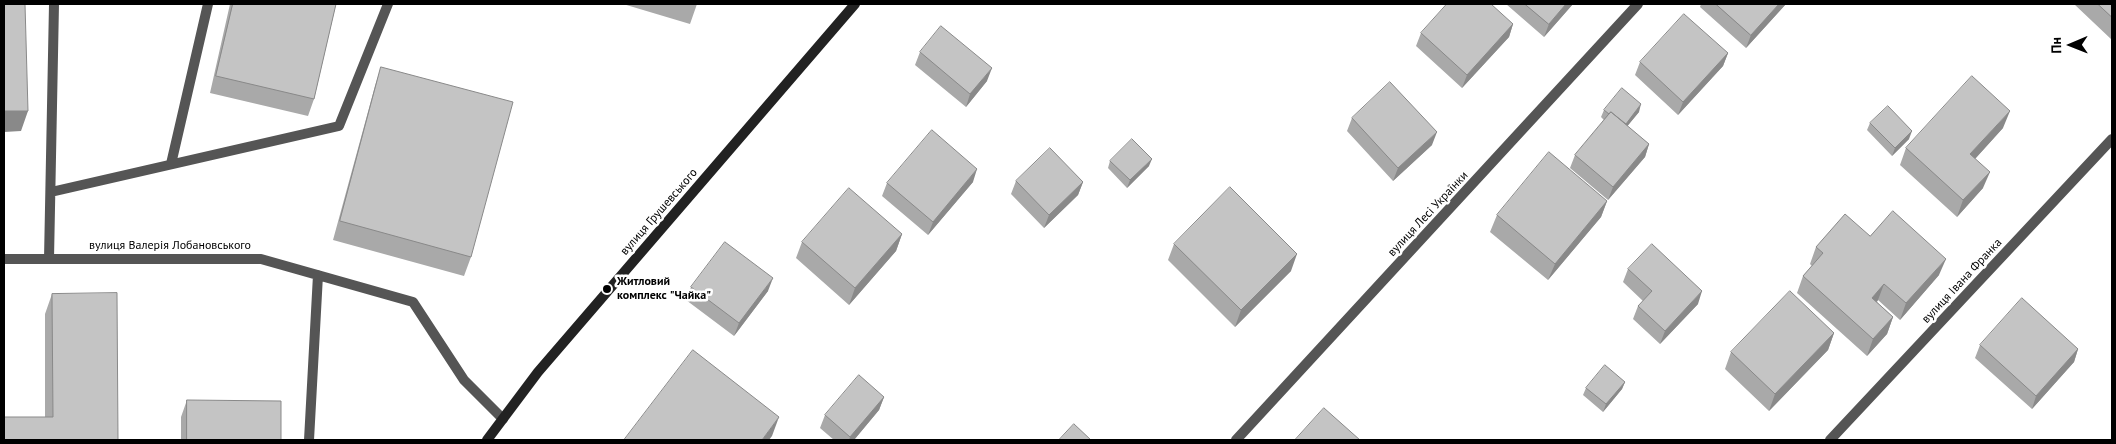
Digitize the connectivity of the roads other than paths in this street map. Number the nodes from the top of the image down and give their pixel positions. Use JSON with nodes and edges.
{"nodes":[{"id":1,"x":54,"y":4,"type":"edge"},
{"id":2,"x":208,"y":4,"type":"edge"},
{"id":3,"x":388,"y":4,"type":"edge"},
{"id":4,"x":856,"y":4,"type":"edge"},
{"id":5,"x":1638,"y":4,"type":"edge"},
{"id":6,"x":2112,"y":139,"type":"edge"},
{"id":7,"x":171,"y":164,"type":"junction"},
{"id":8,"x":51,"y":192,"type":"junction"},
{"id":9,"x":4,"y":259,"type":"edge"},
{"id":10,"x":49,"y":259,"type":"junction"},
{"id":11,"x":318,"y":275,"type":"junction"},
{"id":12,"x":503,"y":419,"type":"junction"},
{"id":13,"x":308,"y":440,"type":"edge"},
{"id":14,"x":488,"y":440,"type":"edge"},
{"id":15,"x":1236,"y":440,"type":"edge"},
{"id":16,"x":1830,"y":440,"type":"edge"}],
"edges":[{"from":1,"to":8,"type":"street"},
{"from":2,"to":7,"type":"street"},
{"from":3,"to":7,"type":"street"},
{"from":4,"to":12,"type":"street","name":"вулиця Грушевського"},
{"from":5,"to":15,"type":"street","name":"вулиця Лесі Українки"},
{"from":6,"to":16,"type":"street","name":"вулиця Івана Франка"},
{"from":7,"to":8,"type":"street"},
{"from":8,"to":10,"type":"street"},
{"from":9,"to":10,"type":"street","name":"вулиця Валерія Лобановського"},
{"from":10,"to":11,"type":"street","name":"вулиця Валерія Лобановського"},
{"from":11,"to":12,"type":"street","name":"вулиця Валерія Лобановського"},
{"from":11,"to":13,"type":"street"},
{"from":12,"to":14,"type":"street","name":"вулиця Грушевського"}]}
